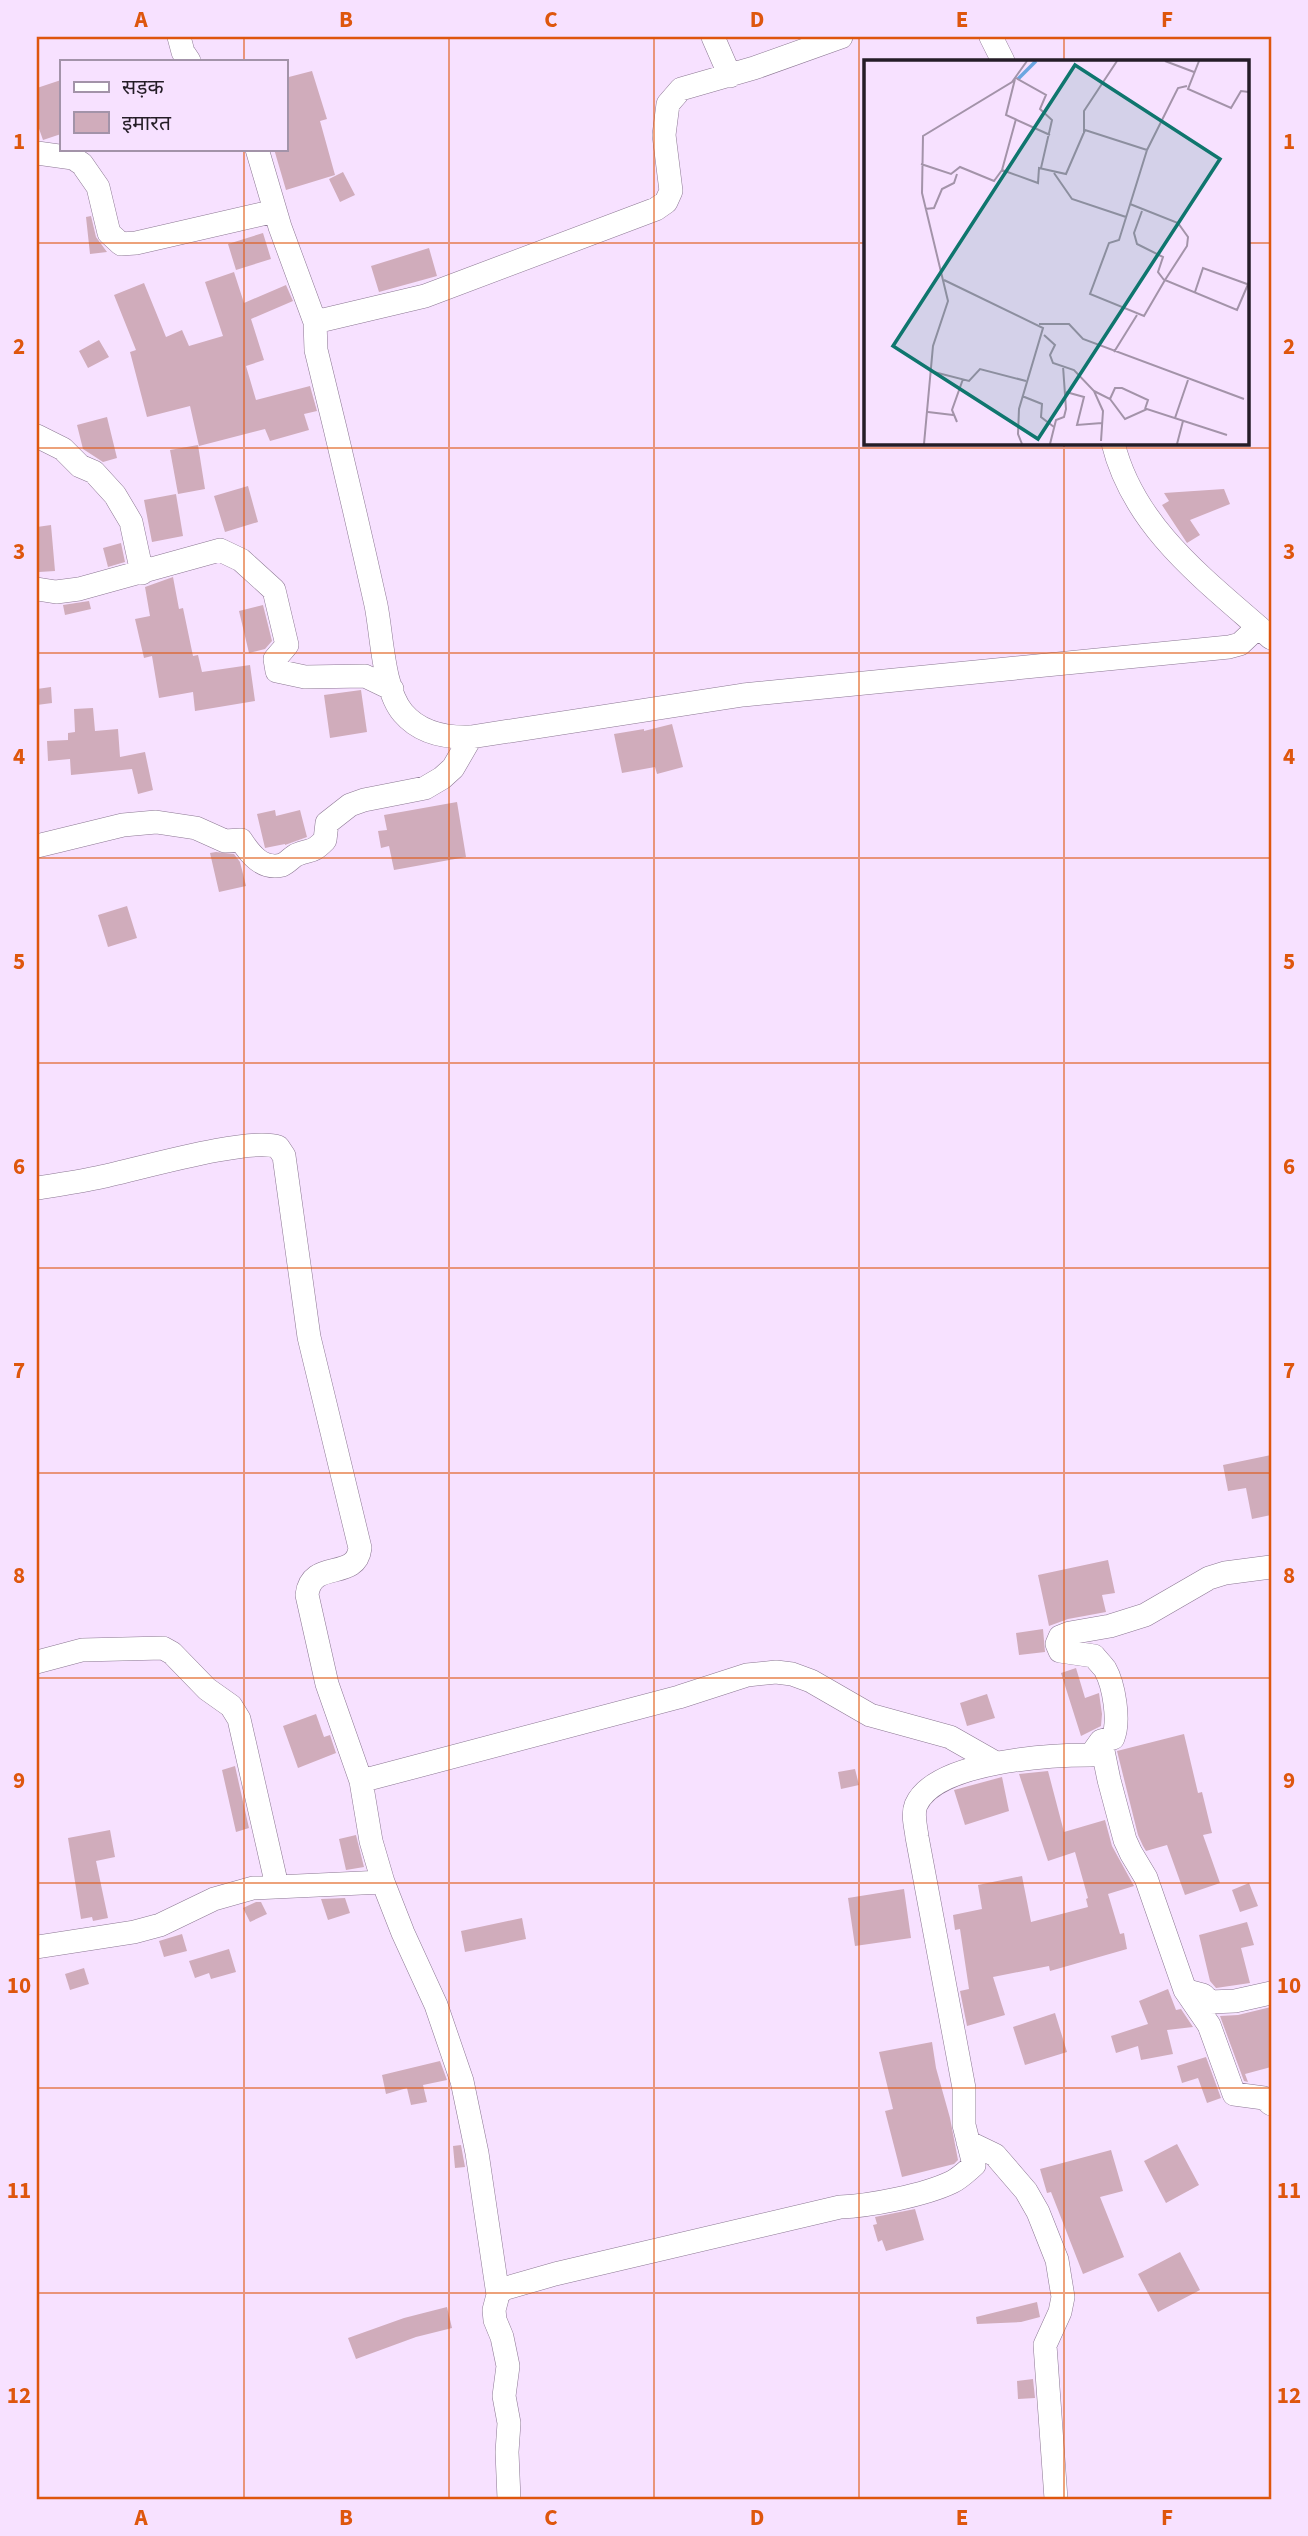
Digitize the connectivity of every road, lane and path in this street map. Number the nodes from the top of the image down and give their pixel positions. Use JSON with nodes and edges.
{"nodes":[{"id":1,"x":179,"y":37,"type":"edge"},
{"id":2,"x":713,"y":37,"type":"edge"},
{"id":3,"x":841,"y":37,"type":"edge"},
{"id":4,"x":991,"y":37,"type":"edge"},
{"id":5,"x":188,"y":60,"type":"edge"},
{"id":6,"x":1002,"y":60,"type":"edge"},
{"id":7,"x":730,"y":76,"type":"junction"},
{"id":8,"x":257,"y":150,"type":"edge"},
{"id":9,"x":37,"y":153,"type":"edge"},
{"id":10,"x":275,"y":211,"type":"junction"},
{"id":11,"x":315,"y":322,"type":"junction"},
{"id":12,"x":37,"y":436,"type":"edge"},
{"id":13,"x":1113,"y":444,"type":"edge"},
{"id":14,"x":142,"y":573,"type":"junction"},
{"id":15,"x":37,"y":589,"type":"edge"},
{"id":16,"x":1256,"y":635,"type":"edge"},
{"id":17,"x":391,"y":689,"type":"junction"},
{"id":18,"x":471,"y":737,"type":"junction"},
{"id":19,"x":37,"y":846,"type":"edge"},
{"id":20,"x":37,"y":1188,"type":"edge"},
{"id":21,"x":1271,"y":1567,"type":"edge"},
{"id":22,"x":37,"y":1662,"type":"edge"},
{"id":23,"x":1101,"y":1741,"type":"junction"},
{"id":24,"x":994,"y":1762,"type":"junction"},
{"id":25,"x":361,"y":1781,"type":"junction"},
{"id":26,"x":383,"y":1882,"type":"junction"},
{"id":27,"x":276,"y":1886,"type":"junction"},
{"id":28,"x":37,"y":1947,"type":"edge"},
{"id":29,"x":1185,"y":1990,"type":"junction"},
{"id":30,"x":1271,"y":1993,"type":"edge"},
{"id":31,"x":1271,"y":2104,"type":"edge"},
{"id":32,"x":968,"y":2142,"type":"junction"},
{"id":33,"x":498,"y":2295,"type":"junction"},
{"id":34,"x":509,"y":2499,"type":"edge"},
{"id":35,"x":1056,"y":2499,"type":"edge"}],
"edges":[{"from":1,"to":5,"type":"street"},
{"from":2,"to":7,"type":"street"},
{"from":3,"to":7,"type":"street"},
{"from":4,"to":6,"type":"street"},
{"from":7,"to":11,"type":"street"},
{"from":8,"to":10,"type":"street"},
{"from":9,"to":10,"type":"street"},
{"from":10,"to":11,"type":"street"},
{"from":11,"to":17,"type":"street"},
{"from":12,"to":14,"type":"street"},
{"from":13,"to":16,"type":"street"},
{"from":14,"to":15,"type":"street"},
{"from":14,"to":17,"type":"street"},
{"from":16,"to":18,"type":"street"},
{"from":17,"to":18,"type":"street"},
{"from":18,"to":19,"type":"street"},
{"from":20,"to":25,"type":"street"},
{"from":21,"to":23,"type":"street"},
{"from":22,"to":27,"type":"street"},
{"from":23,"to":24,"type":"street"},
{"from":23,"to":29,"type":"street"},
{"from":24,"to":25,"type":"street"},
{"from":24,"to":32,"type":"street"},
{"from":25,"to":26,"type":"street"},
{"from":26,"to":27,"type":"street"},
{"from":26,"to":33,"type":"street"},
{"from":27,"to":28,"type":"street"},
{"from":29,"to":30,"type":"street"},
{"from":29,"to":31,"type":"street"},
{"from":32,"to":33,"type":"street"},
{"from":32,"to":35,"type":"street"},
{"from":33,"to":34,"type":"street"}]}
